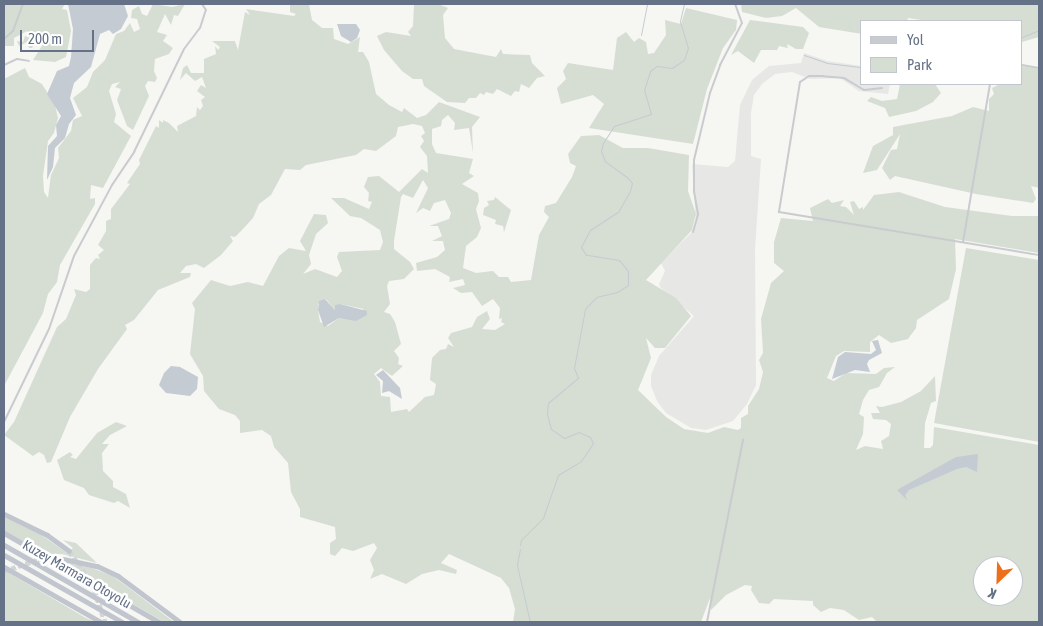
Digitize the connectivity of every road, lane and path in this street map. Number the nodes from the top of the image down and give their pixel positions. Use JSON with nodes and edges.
{"nodes":[{"id":1,"x":24,"y":4,"type":"edge"},
{"id":2,"x":202,"y":4,"type":"edge"},
{"id":3,"x":735,"y":4,"type":"edge"},
{"id":4,"x":4,"y":39,"type":"edge"},
{"id":5,"x":29,"y":61,"type":"dead end"},
{"id":6,"x":4,"y":65,"type":"edge"},
{"id":7,"x":1023,"y":65,"type":"edge"},
{"id":8,"x":1039,"y":68,"type":"edge"},
{"id":9,"x":990,"y":85,"type":"edge"},
{"id":10,"x":882,"y":88,"type":"dead end"},
{"id":11,"x":693,"y":232,"type":"dead end"},
{"id":12,"x":963,"y":242,"type":"junction"},
{"id":13,"x":1039,"y":255,"type":"edge"},
{"id":14,"x":4,"y":422,"type":"edge"},
{"id":15,"x":743,"y":440,"type":"dead end"},
{"id":16,"x":4,"y":514,"type":"edge"},
{"id":17,"x":4,"y":533,"type":"edge"},
{"id":18,"x":4,"y":545,"type":"edge"},
{"id":19,"x":69,"y":551,"type":"tunnel mouth"},
{"id":20,"x":4,"y":554,"type":"edge"},
{"id":21,"x":63,"y":559,"type":"tunnel mouth"},
{"id":22,"x":4,"y":567,"type":"edge"},
{"id":23,"x":101,"y":622,"type":"edge"},
{"id":24,"x":122,"y":622,"type":"edge"},
{"id":25,"x":138,"y":622,"type":"edge"},
{"id":26,"x":159,"y":622,"type":"edge"},
{"id":27,"x":180,"y":622,"type":"edge"},
{"id":28,"x":707,"y":622,"type":"edge"}],
"edges":[{"from":1,"to":4,"type":"street"},
{"from":2,"to":14,"type":"street"},
{"from":3,"to":11,"type":"street"},
{"from":5,"to":6,"type":"street"},
{"from":7,"to":8,"type":"street"},
{"from":9,"to":12,"type":"street"},
{"from":10,"to":12,"type":"street"},
{"from":12,"to":13,"type":"street"},
{"from":15,"to":28,"type":"street"},
{"from":16,"to":19,"type":"highway"},
{"from":17,"to":26,"type":"highway"},
{"from":18,"to":25,"type":"highway","name":"Kuzey Marmara Otoyolu"},
{"from":20,"to":24,"type":"highway","name":"Kuzey Marmara Otoyolu"},
{"from":21,"to":27,"type":"highway"},
{"from":22,"to":23,"type":"highway"}]}
